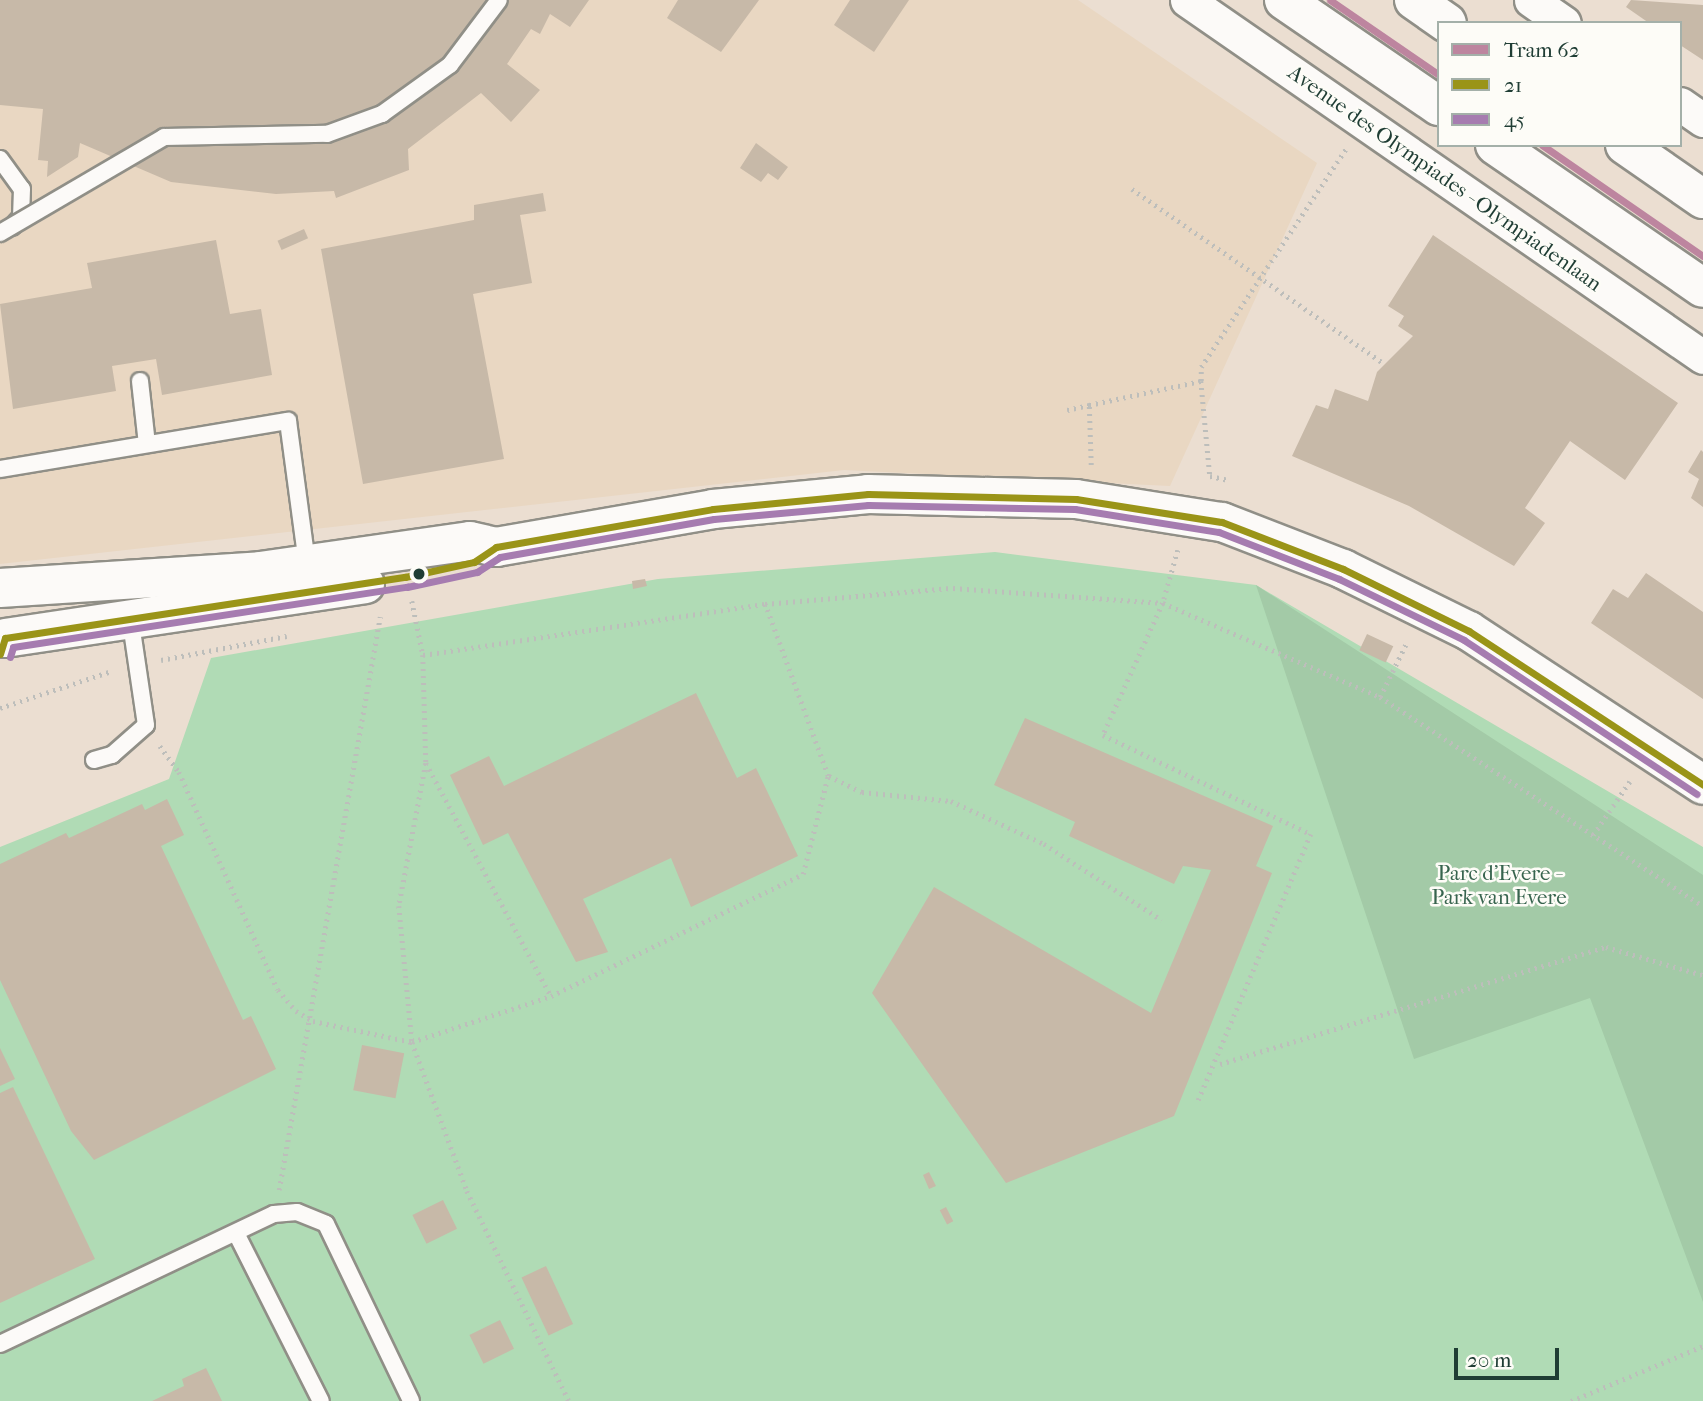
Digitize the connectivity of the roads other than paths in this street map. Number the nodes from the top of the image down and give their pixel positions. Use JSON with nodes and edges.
{"nodes":[{"id":1,"x":499,"y":0,"type":"edge"},
{"id":2,"x":1187,"y":0,"type":"edge"},
{"id":3,"x":1284,"y":0,"type":"edge"},
{"id":4,"x":1414,"y":0,"type":"edge"},
{"id":5,"x":1531,"y":0,"type":"edge"},
{"id":6,"x":1578,"y":0,"type":"edge"},
{"id":7,"x":1444,"y":21,"type":"edge"},
{"id":8,"x":1562,"y":21,"type":"edge"},
{"id":9,"x":1564,"y":21,"type":"edge"},
{"id":10,"x":1437,"y":105,"type":"edge"},
{"id":11,"x":1682,"y":105,"type":"edge"},
{"id":12,"x":1703,"y":120,"type":"edge"},
{"id":13,"x":1498,"y":147,"type":"edge"},
{"id":14,"x":1628,"y":147,"type":"edge"},
{"id":15,"x":0,"y":159,"type":"edge"},
{"id":16,"x":1703,"y":199,"type":"edge"},
{"id":17,"x":0,"y":236,"type":"edge"},
{"id":18,"x":1703,"y":288,"type":"edge"},
{"id":19,"x":1703,"y":358,"type":"edge"},
{"id":20,"x":140,"y":382,"type":"dead end"},
{"id":21,"x":147,"y":444,"type":"junction"},
{"id":22,"x":0,"y":469,"type":"edge"},
{"id":23,"x":496,"y":547,"type":"junction"},
{"id":24,"x":307,"y":566,"type":"junction"},
{"id":25,"x":0,"y":588,"type":"edge"},
{"id":26,"x":0,"y":599,"type":"edge"},
{"id":27,"x":131,"y":624,"type":"junction"},
{"id":28,"x":2,"y":646,"type":"edge"},
{"id":29,"x":94,"y":760,"type":"dead end"},
{"id":30,"x":1703,"y":785,"type":"edge"},
{"id":31,"x":236,"y":1233,"type":"junction"},
{"id":32,"x":0,"y":1344,"type":"edge"},
{"id":33,"x":321,"y":1401,"type":"edge"},
{"id":34,"x":411,"y":1401,"type":"edge"}],
"edges":[{"from":1,"to":17,"type":"lane","bridge":true},
{"from":2,"to":19,"type":"street","name":"Avenue des Olympiades - Olympiadenlaan"},
{"from":3,"to":10,"type":"street"},
{"from":4,"to":7,"type":"street"},
{"from":5,"to":8,"type":"street"},
{"from":6,"to":9,"type":"street"},
{"from":11,"to":12,"type":"street"},
{"from":13,"to":18,"type":"street"},
{"from":14,"to":16,"type":"street"},
{"from":15,"to":17,"type":"lane"},
{"from":20,"to":21,"type":"lane"},
{"from":21,"to":22,"type":"lane"},
{"from":21,"to":24,"type":"lane"},
{"from":23,"to":24,"type":"street"},
{"from":23,"to":27,"type":"street"},
{"from":23,"to":30,"type":"street"},
{"from":24,"to":25,"type":"street"},
{"from":26,"to":28,"type":"street"},
{"from":27,"to":28,"type":"street"},
{"from":27,"to":29,"type":"lane"},
{"from":31,"to":32,"type":"lane"},
{"from":31,"to":33,"type":"lane"},
{"from":31,"to":34,"type":"lane"}]}
